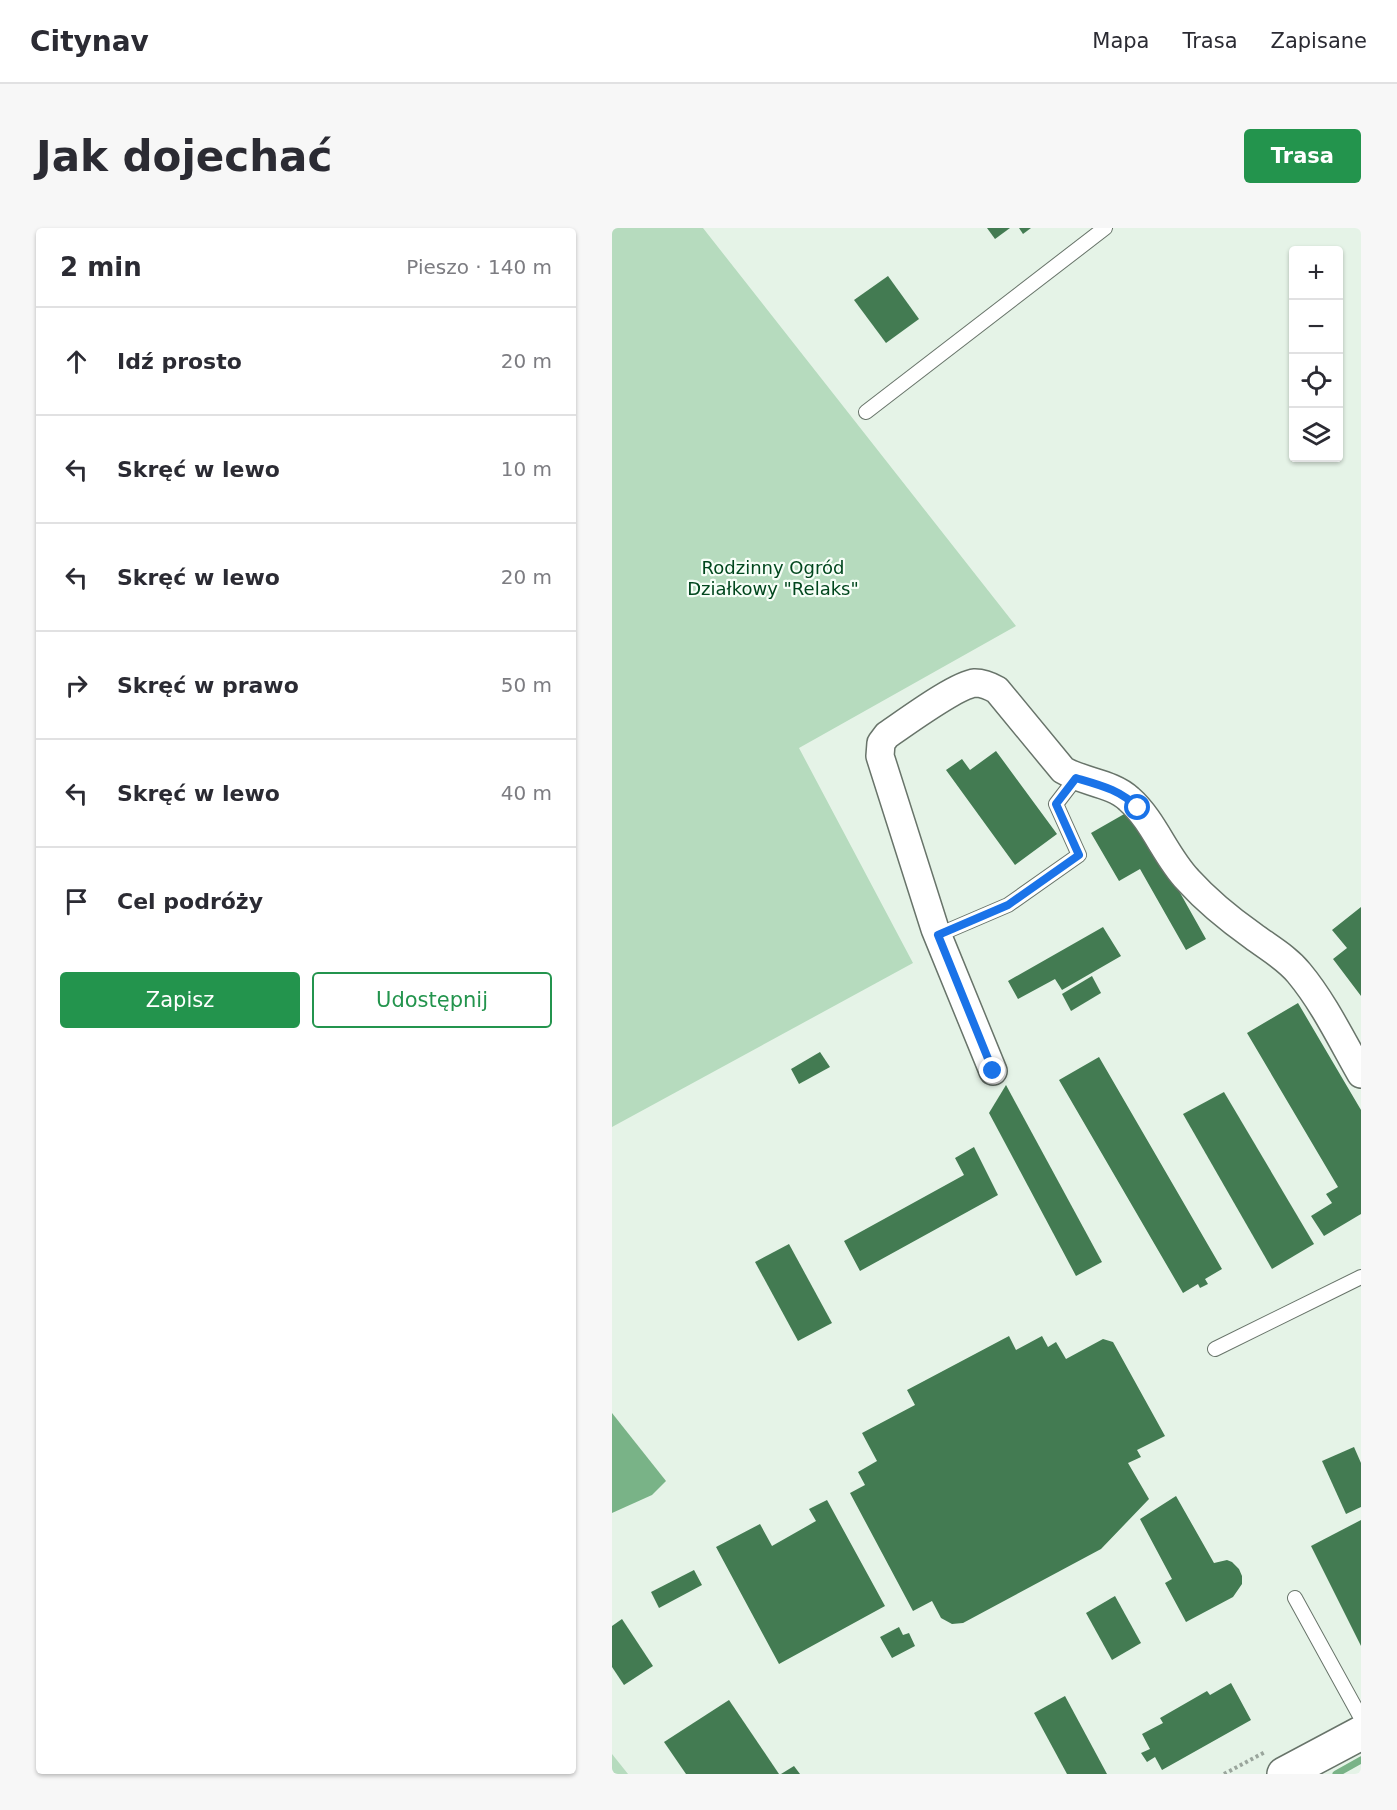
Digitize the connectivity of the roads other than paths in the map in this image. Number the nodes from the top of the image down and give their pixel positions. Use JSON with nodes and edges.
{"nodes":[{"id":1,"x":1105,"y":228,"type":"edge"},
{"id":2,"x":866,"y":412,"type":"dead end"},
{"id":3,"x":1076,"y":778,"type":"junction"},
{"id":4,"x":938,"y":935,"type":"junction"},
{"id":5,"x":993,"y":1071,"type":"dead end"},
{"id":6,"x":1361,"y":1074,"type":"edge"},
{"id":7,"x":1361,"y":1277,"type":"edge"},
{"id":8,"x":1215,"y":1349,"type":"dead end"},
{"id":9,"x":1295,"y":1598,"type":"dead end"},
{"id":10,"x":1361,"y":1718,"type":"edge"},
{"id":11,"x":1361,"y":1733,"type":"edge"},
{"id":12,"x":1284,"y":1774,"type":"edge"}],
"edges":[{"from":1,"to":2,"type":"lane"},
{"from":3,"to":4,"type":"lane"},
{"from":3,"to":4,"type":"street"},
{"from":3,"to":6,"type":"street"},
{"from":4,"to":5,"type":"street"},
{"from":7,"to":8,"type":"lane"},
{"from":9,"to":10,"type":"lane"},
{"from":11,"to":12,"type":"main road"}]}
